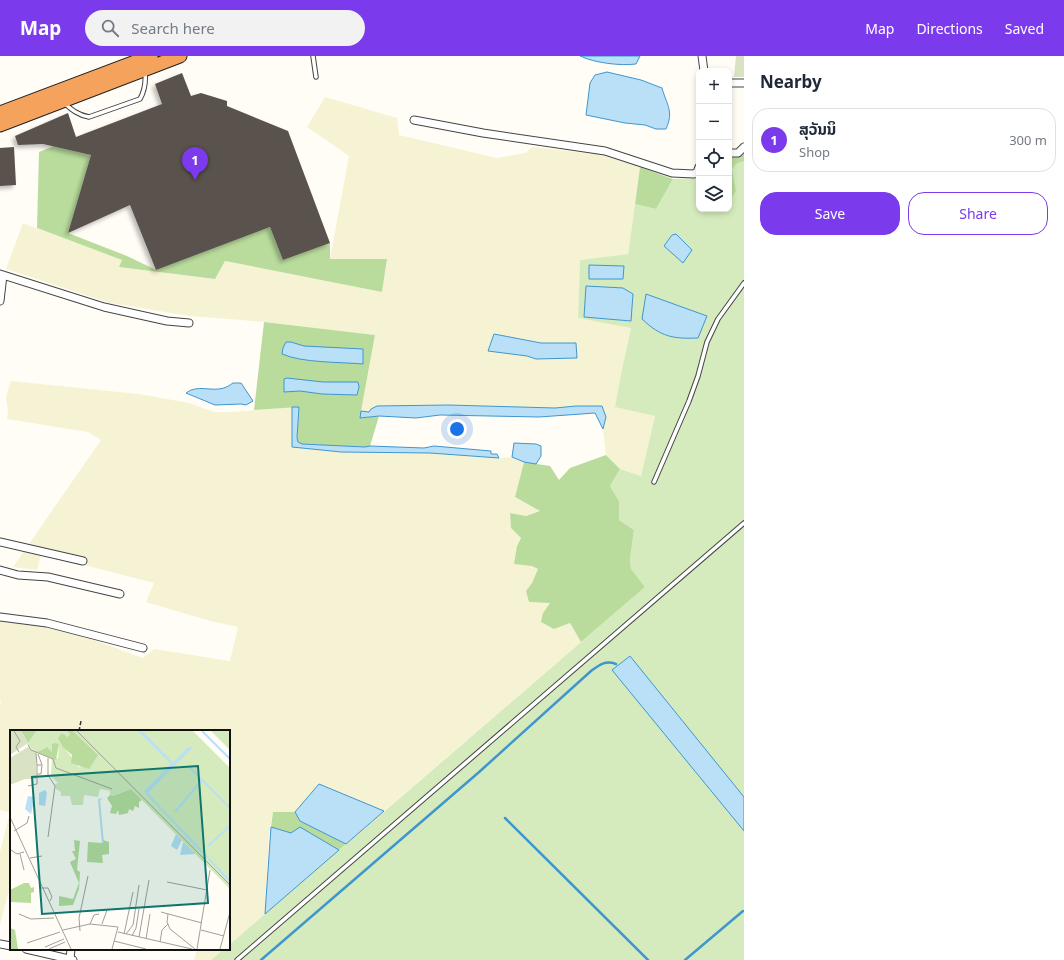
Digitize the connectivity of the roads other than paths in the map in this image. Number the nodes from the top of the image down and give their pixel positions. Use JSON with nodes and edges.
{"nodes":[{"id":1,"x":180,"y":56,"type":"edge"},
{"id":2,"x":313,"y":56,"type":"edge"},
{"id":3,"x":702,"y":56,"type":"edge"},
{"id":4,"x":146,"y":61,"type":"edge"},
{"id":5,"x":704,"y":68,"type":"edge"},
{"id":6,"x":316,"y":77,"type":"dead end"},
{"id":7,"x":732,"y":83,"type":"edge"},
{"id":8,"x":744,"y":83,"type":"edge"},
{"id":9,"x":62,"y":101,"type":"junction"},
{"id":10,"x":0,"y":113,"type":"edge"},
{"id":11,"x":414,"y":120,"type":"dead end"},
{"id":12,"x":0,"y":124,"type":"edge"},
{"id":13,"x":744,"y":147,"type":"edge"},
{"id":14,"x":732,"y":153,"type":"edge"},
{"id":15,"x":696,"y":173,"type":"edge"},
{"id":16,"x":1,"y":274,"type":"edge"},
{"id":17,"x":744,"y":282,"type":"edge"},
{"id":18,"x":0,"y":302,"type":"edge"},
{"id":19,"x":189,"y":322,"type":"dead end"},
{"id":20,"x":654,"y":482,"type":"dead end"},
{"id":21,"x":744,"y":523,"type":"edge"},
{"id":22,"x":0,"y":542,"type":"edge"},
{"id":23,"x":83,"y":561,"type":"dead end"},
{"id":24,"x":0,"y":570,"type":"edge"},
{"id":25,"x":120,"y":594,"type":"dead end"},
{"id":26,"x":0,"y":617,"type":"edge"},
{"id":27,"x":142,"y":648,"type":"dead end"},
{"id":28,"x":0,"y":944,"type":"edge"},
{"id":29,"x":10,"y":946,"type":"edge"},
{"id":30,"x":30,"y":950,"type":"edge"},
{"id":31,"x":71,"y":960,"type":"edge"},
{"id":32,"x":237,"y":960,"type":"edge"}],
"edges":[{"from":1,"to":4,"type":"highway"},
{"from":2,"to":6,"type":"lane"},
{"from":3,"to":5,"type":"street"},
{"from":4,"to":9,"type":"highway"},
{"from":4,"to":9,"type":"lane"},
{"from":4,"to":10,"type":"highway"},
{"from":7,"to":8,"type":"street"},
{"from":9,"to":12,"type":"highway"},
{"from":11,"to":15,"type":"street"},
{"from":13,"to":14,"type":"street"},
{"from":16,"to":18,"type":"street"},
{"from":16,"to":19,"type":"street"},
{"from":17,"to":20,"type":"lane"},
{"from":21,"to":32,"type":"lane"},
{"from":22,"to":23,"type":"street"},
{"from":24,"to":25,"type":"street"},
{"from":26,"to":27,"type":"street"},
{"from":28,"to":29,"type":"street"},
{"from":30,"to":31,"type":"street"}]}
